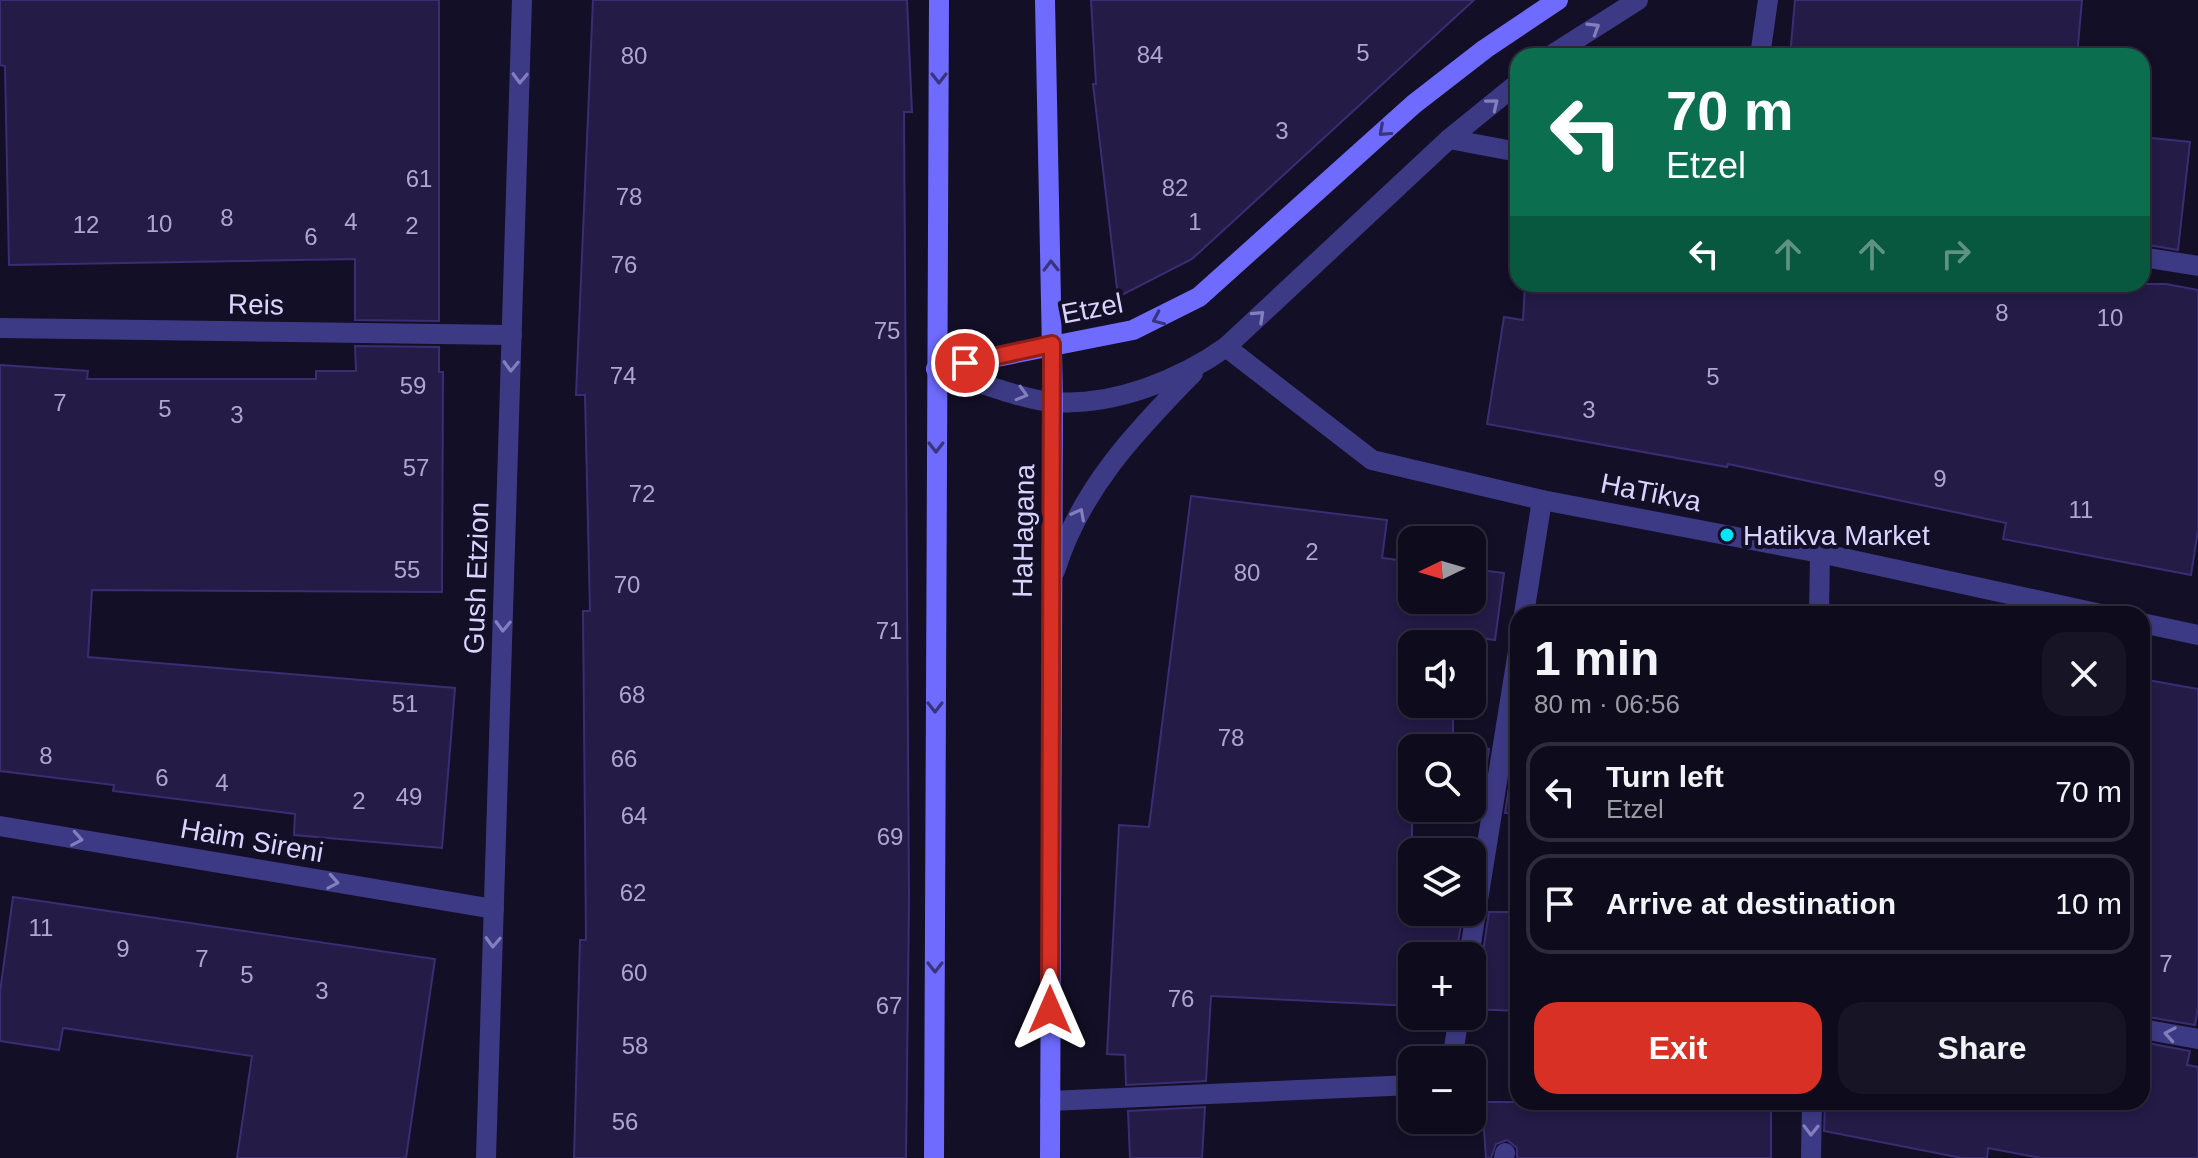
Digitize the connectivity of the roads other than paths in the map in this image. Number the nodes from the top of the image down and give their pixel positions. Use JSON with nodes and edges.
{"nodes":[{"id":1,"x":522,"y":0,"type":"edge"},
{"id":2,"x":939,"y":0,"type":"edge"},
{"id":3,"x":1045,"y":0,"type":"edge"},
{"id":4,"x":1558,"y":0,"type":"edge"},
{"id":5,"x":1638,"y":0,"type":"edge"},
{"id":6,"x":1768,"y":0,"type":"edge"},
{"id":7,"x":1563,"y":48,"type":"edge"},
{"id":8,"x":1761,"y":48,"type":"edge"},
{"id":9,"x":1510,"y":89,"type":"edge"},
{"id":10,"x":1449,"y":139,"type":"junction"},
{"id":11,"x":1510,"y":150,"type":"edge"},
{"id":12,"x":2150,"y":258,"type":"edge"},
{"id":13,"x":2198,"y":266,"type":"edge"},
{"id":14,"x":0,"y":328,"type":"edge"},
{"id":15,"x":512,"y":335,"type":"junction"},
{"id":16,"x":1052,"y":344,"type":"junction"},
{"id":17,"x":1226,"y":347,"type":"junction"},
{"id":18,"x":1199,"y":366,"type":"junction"},
{"id":19,"x":936,"y":369,"type":"junction"},
{"id":20,"x":1053,"y":402,"type":"junction"},
{"id":21,"x":1542,"y":500,"type":"junction"},
{"id":22,"x":1820,"y":553,"type":"junction"},
{"id":23,"x":1050,"y":586,"type":"junction"},
{"id":24,"x":1525,"y":606,"type":"edge"},
{"id":25,"x":1819,"y":606,"type":"edge"},
{"id":26,"x":2064,"y":606,"type":"edge"},
{"id":27,"x":2150,"y":625,"type":"edge"},
{"id":28,"x":2198,"y":635,"type":"edge"},
{"id":29,"x":1510,"y":701,"type":"edge"},
{"id":30,"x":0,"y":826,"type":"edge"},
{"id":31,"x":494,"y":909,"type":"junction"},
{"id":32,"x":1471,"y":942,"type":"edge"},
{"id":33,"x":2150,"y":1030,"type":"edge"},
{"id":34,"x":2198,"y":1039,"type":"edge"},
{"id":35,"x":1398,"y":1086,"type":"edge"},
{"id":36,"x":1050,"y":1101,"type":"junction"},
{"id":37,"x":1812,"y":1110,"type":"edge"},
{"id":38,"x":486,"y":1158,"type":"edge"},
{"id":39,"x":934,"y":1158,"type":"edge"},
{"id":40,"x":1050,"y":1158,"type":"edge"},
{"id":41,"x":1811,"y":1158,"type":"edge"}],
"edges":[{"from":1,"to":15,"type":"street","name":"Gush Etzion","one_way":true},
{"from":2,"to":19,"type":"street","one_way":true},
{"from":16,"to":3,"type":"street","name":"HaHagana","one_way":true},
{"from":4,"to":16,"type":"street","name":"Etzel","one_way":true},
{"from":7,"to":5,"type":"street","one_way":true},
{"from":6,"to":8,"type":"street"},
{"from":10,"to":9,"type":"street","one_way":true},
{"from":10,"to":11,"type":"street"},
{"from":17,"to":10,"type":"street","one_way":true},
{"from":12,"to":13,"type":"street"},
{"from":14,"to":15,"type":"street","name":"Reis"},
{"from":15,"to":31,"type":"street","name":"Gush Etzion","one_way":true},
{"from":16,"to":19,"type":"street","name":"Etzel"},
{"from":16,"to":20,"type":"street","name":"HaHagana"},
{"from":17,"to":18,"type":"street"},
{"from":17,"to":21,"type":"street","name":"HaTikva"},
{"from":18,"to":20,"type":"street"},
{"from":23,"to":18,"type":"street","one_way":true},
{"from":19,"to":20,"type":"street","one_way":true},
{"from":19,"to":39,"type":"street","one_way":true},
{"from":20,"to":23,"type":"street","name":"HaHagana"},
{"from":21,"to":22,"type":"street","name":"HaTikva"},
{"from":21,"to":24,"type":"street"},
{"from":22,"to":25,"type":"street"},
{"from":22,"to":26,"type":"street","name":"HaTikva"},
{"from":23,"to":36,"type":"street","name":"HaHagana"},
{"from":27,"to":28,"type":"street"},
{"from":29,"to":32,"type":"street"},
{"from":30,"to":31,"type":"street","name":"Haim Sireni","one_way":true},
{"from":31,"to":38,"type":"street","name":"Gush Etzion","one_way":true},
{"from":34,"to":33,"type":"street","one_way":true},
{"from":35,"to":36,"type":"street"},
{"from":36,"to":40,"type":"street","name":"HaHagana"},
{"from":37,"to":41,"type":"street","one_way":true}]}
